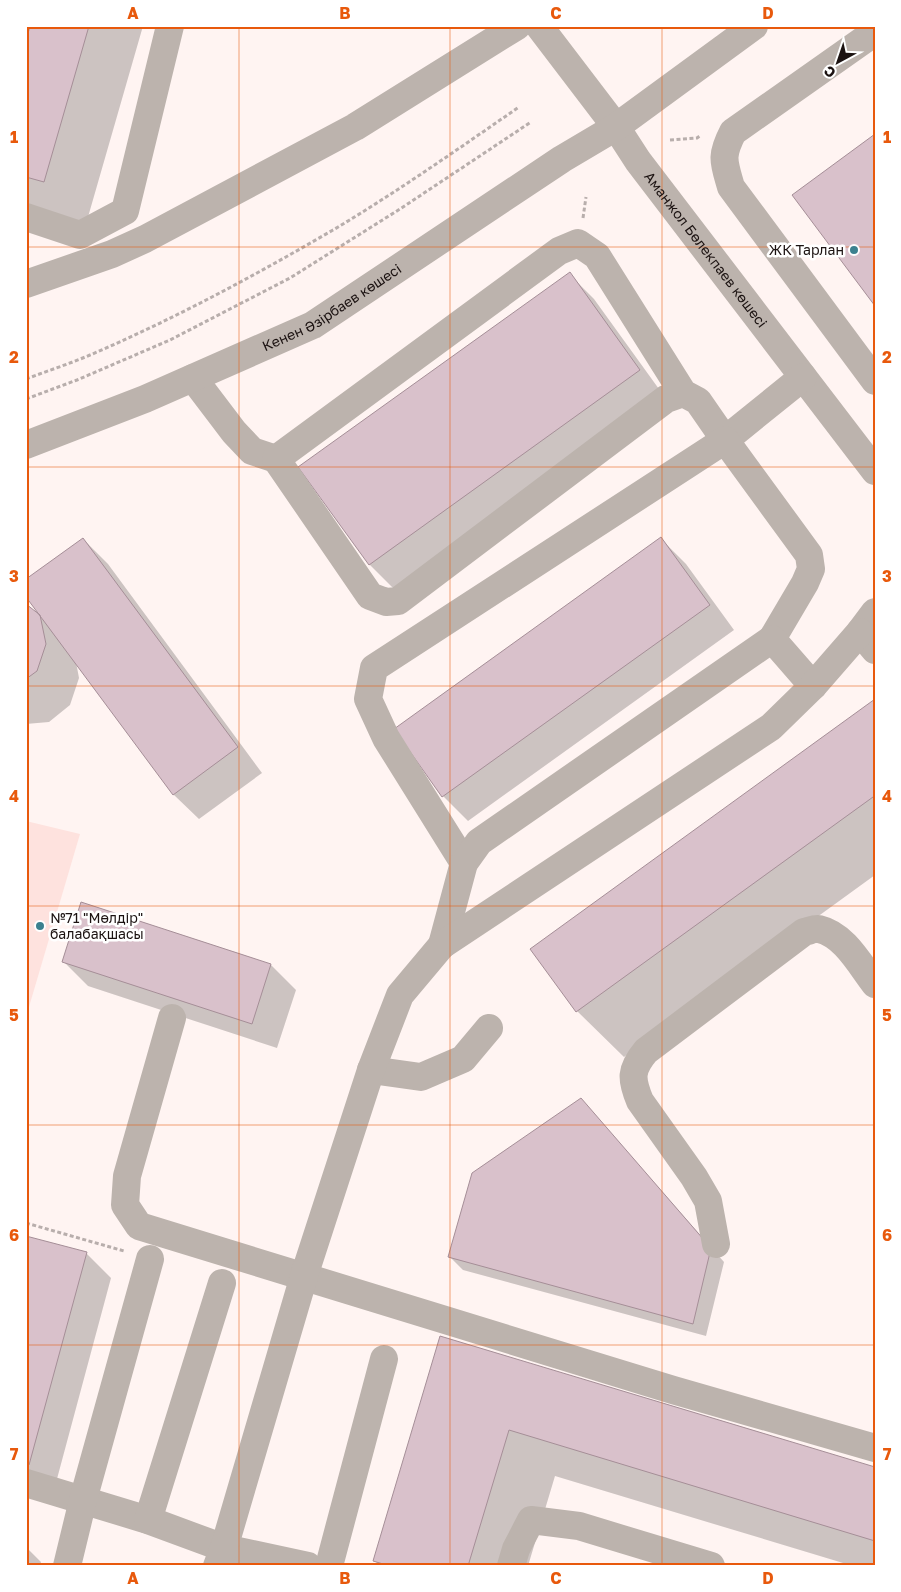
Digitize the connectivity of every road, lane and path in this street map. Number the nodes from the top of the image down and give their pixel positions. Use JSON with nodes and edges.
{"nodes":[{"id":1,"x":170,"y":26,"type":"edge"},
{"id":2,"x":517,"y":26,"type":"edge"},
{"id":3,"x":539,"y":26,"type":"edge"},
{"id":4,"x":754,"y":26,"type":"edge"},
{"id":5,"x":875,"y":32,"type":"edge"},
{"id":6,"x":519,"y":107,"type":"dead end"},
{"id":7,"x":531,"y":122,"type":"dead end"},
{"id":8,"x":616,"y":127,"type":"junction"},
{"id":9,"x":26,"y":217,"type":"edge"},
{"id":10,"x":103,"y":223,"type":"junction"},
{"id":11,"x":112,"y":254,"type":"junction"},
{"id":12,"x":26,"y":284,"type":"edge"},
{"id":13,"x":803,"y":377,"type":"junction"},
{"id":14,"x":193,"y":378,"type":"junction"},
{"id":15,"x":26,"y":379,"type":"edge"},
{"id":16,"x":875,"y":381,"type":"edge"},
{"id":17,"x":683,"y":393,"type":"junction"},
{"id":18,"x":26,"y":399,"type":"edge"},
{"id":19,"x":725,"y":440,"type":"junction"},
{"id":20,"x":26,"y":445,"type":"edge"},
{"id":21,"x":276,"y":459,"type":"junction"},
{"id":22,"x":875,"y":471,"type":"edge"},
{"id":23,"x":870,"y":631,"type":"edge"},
{"id":24,"x":772,"y":639,"type":"junction"},
{"id":25,"x":813,"y":686,"type":"junction"},
{"id":26,"x":464,"y":863,"type":"junction"},
{"id":27,"x":442,"y":945,"type":"junction"},
{"id":28,"x":875,"y":984,"type":"edge"},
{"id":29,"x":172,"y":1018,"type":"dead end"},
{"id":30,"x":489,"y":1028,"type":"dead end"},
{"id":31,"x":371,"y":1070,"type":"junction"},
{"id":32,"x":26,"y":1223,"type":"edge"},
{"id":33,"x":716,"y":1244,"type":"dead end"},
{"id":34,"x":150,"y":1259,"type":"joint"},
{"id":35,"x":304,"y":1276,"type":"junction"},
{"id":36,"x":222,"y":1283,"type":"dead end"},
{"id":37,"x":384,"y":1359,"type":"dead end"},
{"id":38,"x":875,"y":1448,"type":"edge"},
{"id":39,"x":26,"y":1483,"type":"edge"},
{"id":40,"x":83,"y":1500,"type":"junction"},
{"id":41,"x":148,"y":1520,"type":"junction"},
{"id":42,"x":221,"y":1557,"type":"edge"},
{"id":43,"x":67,"y":1566,"type":"edge"},
{"id":44,"x":308,"y":1566,"type":"edge"},
{"id":45,"x":329,"y":1566,"type":"edge"},
{"id":46,"x":511,"y":1566,"type":"edge"},
{"id":47,"x":711,"y":1566,"type":"edge"}],
"edges":[{"from":1,"to":10,"type":"street"},
{"from":2,"to":11,"type":"street"},
{"from":3,"to":8,"type":"street","name":"Аманжол Бөлекпаев көшесі"},
{"from":4,"to":8,"type":"street","name":"Кенен Әзірбаев көшесі"},
{"from":5,"to":16,"type":"street"},
{"from":6,"to":15,"type":"path"},
{"from":7,"to":18,"type":"path"},
{"from":8,"to":13,"type":"street","name":"Аманжол Бөлекпаев көшесі"},
{"from":8,"to":14,"type":"street","name":"Кенен Әзірбаев көшесі"},
{"from":9,"to":10,"type":"street"},
{"from":10,"to":11,"type":"street"},
{"from":11,"to":12,"type":"street"},
{"from":13,"to":19,"type":"street"},
{"from":13,"to":22,"type":"street","name":"Аманжол Бөлекпаев көшесі"},
{"from":14,"to":20,"type":"street","name":"Кенен Әзірбаев көшесі"},
{"from":14,"to":21,"type":"street"},
{"from":17,"to":19,"type":"street"},
{"from":17,"to":21,"type":"street"},
{"from":17,"to":21,"type":"street"},
{"from":19,"to":24,"type":"street"},
{"from":19,"to":26,"type":"street"},
{"from":23,"to":25,"type":"street"},
{"from":24,"to":25,"type":"street"},
{"from":24,"to":26,"type":"street"},
{"from":25,"to":27,"type":"street"},
{"from":26,"to":27,"type":"street"},
{"from":27,"to":31,"type":"street"},
{"from":28,"to":33,"type":"street"},
{"from":29,"to":35,"type":"street"},
{"from":30,"to":31,"type":"street"},
{"from":31,"to":35,"type":"street"},
{"from":32,"to":34,"type":"path"},
{"from":34,"to":40,"type":"street"},
{"from":35,"to":38,"type":"street"},
{"from":35,"to":42,"type":"street"},
{"from":36,"to":41,"type":"street"},
{"from":37,"to":45,"type":"street"},
{"from":39,"to":40,"type":"street"},
{"from":40,"to":41,"type":"street"},
{"from":40,"to":43,"type":"street"},
{"from":41,"to":42,"type":"street"},
{"from":42,"to":44,"type":"street"},
{"from":46,"to":47,"type":"street"}]}
